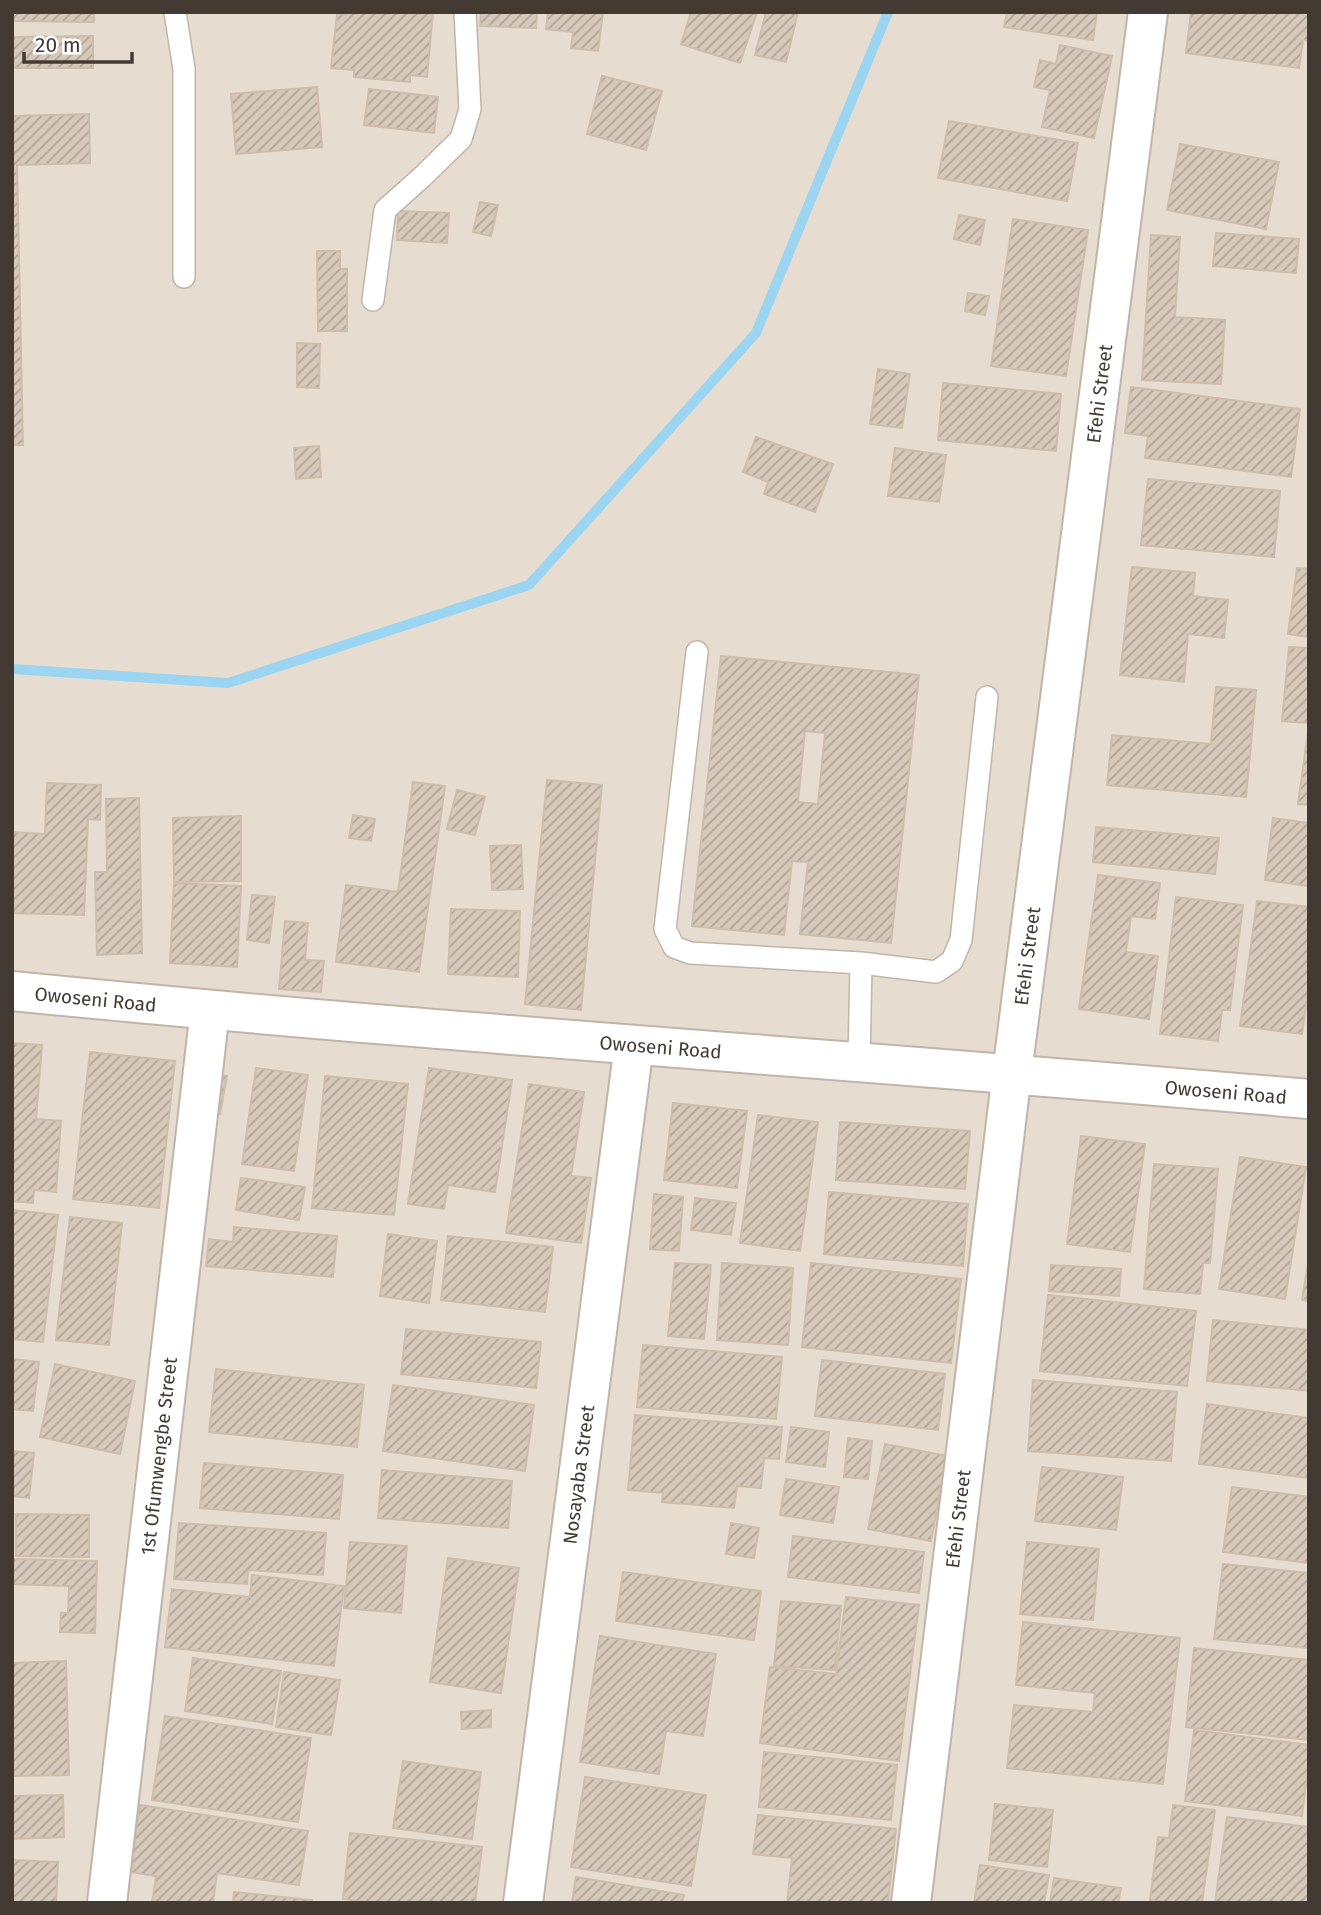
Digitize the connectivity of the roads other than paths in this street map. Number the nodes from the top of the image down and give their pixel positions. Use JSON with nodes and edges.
{"nodes":[{"id":1,"x":175,"y":12,"type":"edge"},
{"id":2,"x":465,"y":12,"type":"edge"},
{"id":3,"x":1148,"y":12,"type":"edge"},
{"id":4,"x":184,"y":277,"type":"dead end"},
{"id":5,"x":373,"y":300,"type":"dead end"},
{"id":6,"x":697,"y":652,"type":"dead end"},
{"id":7,"x":987,"y":697,"type":"dead end"},
{"id":8,"x":861,"y":964,"type":"junction"},
{"id":9,"x":12,"y":991,"type":"edge"},
{"id":10,"x":210,"y":1010,"type":"junction"},
{"id":11,"x":634,"y":1045,"type":"junction"},
{"id":12,"x":859,"y":1062,"type":"junction"},
{"id":13,"x":1012,"y":1073,"type":"junction"},
{"id":14,"x":1309,"y":1099,"type":"edge"},
{"id":15,"x":107,"y":1903,"type":"edge"},
{"id":16,"x":523,"y":1903,"type":"edge"},
{"id":17,"x":911,"y":1903,"type":"edge"}],
"edges":[{"from":1,"to":4,"type":"lane"},
{"from":2,"to":5,"type":"lane"},
{"from":3,"to":13,"type":"street","name":"Efehi Street"},
{"from":6,"to":8,"type":"lane"},
{"from":7,"to":8,"type":"lane"},
{"from":8,"to":12,"type":"lane"},
{"from":9,"to":10,"type":"street","name":"Owoseni Road"},
{"from":10,"to":11,"type":"street","name":"Owoseni Road"},
{"from":10,"to":15,"type":"street","name":"1st Ofumwengbe Street"},
{"from":11,"to":12,"type":"street","name":"Owoseni Road"},
{"from":11,"to":16,"type":"street","name":"Nosayaba Street"},
{"from":12,"to":13,"type":"street","name":"Owoseni Road"},
{"from":13,"to":14,"type":"street","name":"Owoseni Road"},
{"from":13,"to":17,"type":"street","name":"Efehi Street"}]}
